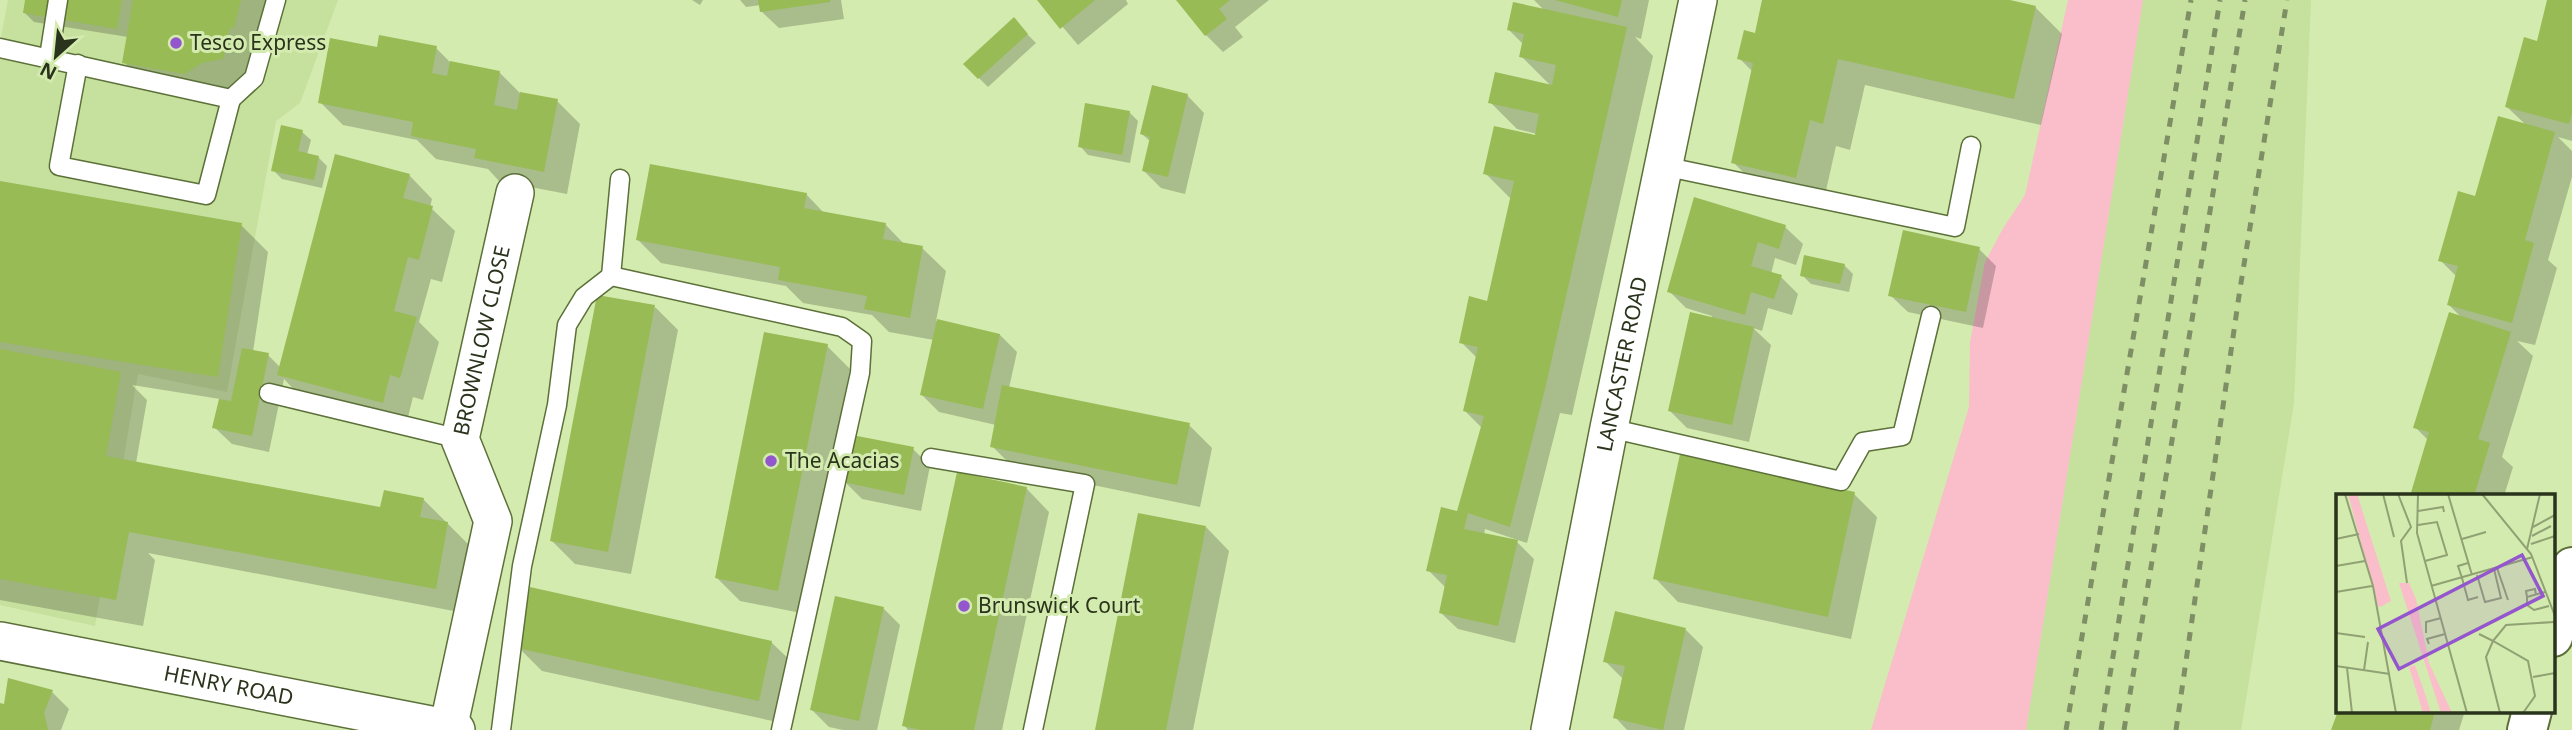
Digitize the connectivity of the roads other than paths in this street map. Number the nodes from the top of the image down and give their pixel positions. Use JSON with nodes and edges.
{"nodes":[{"id":1,"x":58,"y":0,"type":"edge"},
{"id":2,"x":276,"y":0,"type":"edge"},
{"id":3,"x":1698,"y":0,"type":"edge"},
{"id":4,"x":0,"y":48,"type":"edge"},
{"id":5,"x":49,"y":57,"type":"junction"},
{"id":6,"x":78,"y":64,"type":"junction"},
{"id":7,"x":231,"y":99,"type":"junction"},
{"id":8,"x":1971,"y":146,"type":"dead end"},
{"id":9,"x":1663,"y":166,"type":"junction"},
{"id":10,"x":620,"y":179,"type":"dead end"},
{"id":11,"x":515,"y":193,"type":"dead end"},
{"id":12,"x":611,"y":276,"type":"junction"},
{"id":13,"x":1931,"y":316,"type":"dead end"},
{"id":14,"x":268,"y":393,"type":"dead end"},
{"id":15,"x":1609,"y":428,"type":"junction"},
{"id":16,"x":460,"y":439,"type":"junction"},
{"id":17,"x":931,"y":458,"type":"dead end"},
{"id":18,"x":2572,"y":567,"type":"edge"},
{"id":19,"x":2554,"y":633,"type":"edge"},
{"id":20,"x":0,"y":641,"type":"edge"},
{"id":21,"x":2532,"y":712,"type":"edge"},
{"id":22,"x":452,"y":729,"type":"edge"},
{"id":23,"x":501,"y":730,"type":"edge"},
{"id":24,"x":781,"y":730,"type":"edge"},
{"id":25,"x":1033,"y":730,"type":"edge"},
{"id":26,"x":1550,"y":730,"type":"edge"},
{"id":27,"x":2527,"y":730,"type":"edge"}],
"edges":[{"from":1,"to":5,"type":"lane"},
{"from":2,"to":7,"type":"lane"},
{"from":3,"to":9,"type":"street","name":"LANCASTER ROAD"},
{"from":4,"to":5,"type":"lane"},
{"from":5,"to":6,"type":"lane"},
{"from":6,"to":7,"type":"lane"},
{"from":6,"to":7,"type":"lane"},
{"from":8,"to":9,"type":"lane"},
{"from":9,"to":15,"type":"street","name":"LANCASTER ROAD"},
{"from":10,"to":12,"type":"lane"},
{"from":11,"to":16,"type":"street","name":"BROWNLOW CLOSE"},
{"from":12,"to":23,"type":"lane"},
{"from":12,"to":24,"type":"lane"},
{"from":13,"to":15,"type":"lane"},
{"from":14,"to":16,"type":"lane"},
{"from":15,"to":26,"type":"street","name":"LANCASTER ROAD"},
{"from":16,"to":22,"type":"street","name":"BROWNLOW CLOSE"},
{"from":17,"to":25,"type":"lane"},
{"from":18,"to":19,"type":"street"},
{"from":20,"to":22,"type":"street","name":"HENRY ROAD"},
{"from":21,"to":27,"type":"street"}]}
